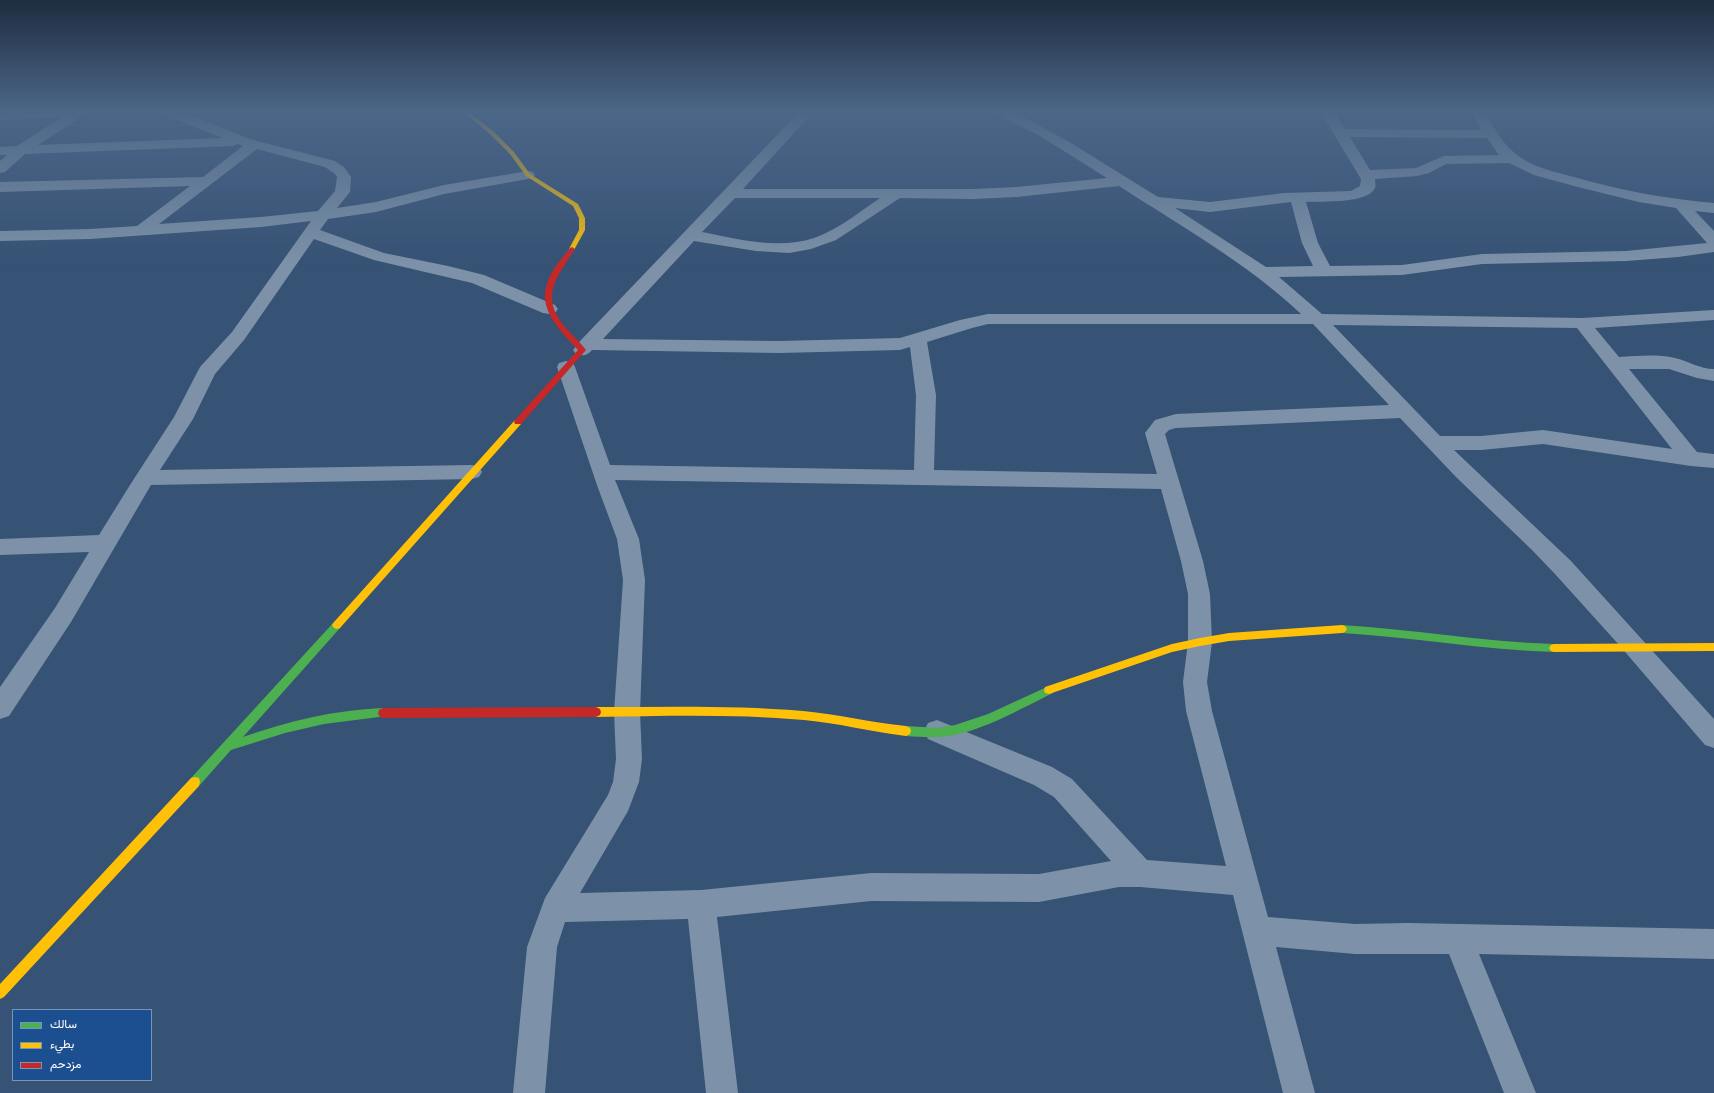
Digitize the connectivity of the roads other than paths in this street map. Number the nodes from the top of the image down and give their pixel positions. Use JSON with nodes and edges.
{"nodes":[{"id":1,"x":227,"y":162,"type":"edge"},
{"id":2,"x":322,"y":162,"type":"edge"},
{"id":3,"x":518,"y":162,"type":"edge"},
{"id":4,"x":760,"y":162,"type":"edge"},
{"id":5,"x":1089,"y":162,"type":"edge"},
{"id":6,"x":1358,"y":162,"type":"edge"},
{"id":7,"x":1436,"y":162,"type":"edge"},
{"id":8,"x":1517,"y":162,"type":"edge"},
{"id":9,"x":528,"y":175,"type":"junction"},
{"id":10,"x":1366,"y":175,"type":"junction"},
{"id":11,"x":205,"y":181,"type":"junction"},
{"id":12,"x":1120,"y":181,"type":"junction"},
{"id":13,"x":0,"y":187,"type":"edge"},
{"id":14,"x":730,"y":193,"type":"junction"},
{"id":15,"x":896,"y":194,"type":"junction"},
{"id":16,"x":1297,"y":197,"type":"junction"},
{"id":17,"x":1152,"y":201,"type":"junction"},
{"id":18,"x":1682,"y":205,"type":"junction"},
{"id":19,"x":1714,"y":208,"type":"edge"},
{"id":20,"x":323,"y":215,"type":"junction"},
{"id":21,"x":142,"y":230,"type":"junction"},
{"id":22,"x":311,"y":232,"type":"junction"},
{"id":23,"x":690,"y":235,"type":"junction"},
{"id":24,"x":0,"y":236,"type":"edge"},
{"id":25,"x":1714,"y":240,"type":"edge"},
{"id":26,"x":1714,"y":247,"type":"edge"},
{"id":27,"x":1324,"y":271,"type":"junction"},
{"id":28,"x":1262,"y":272,"type":"junction"},
{"id":29,"x":549,"y":309,"type":"junction"},
{"id":30,"x":1714,"y":315,"type":"edge"},
{"id":31,"x":1317,"y":319,"type":"junction"},
{"id":32,"x":1582,"y":324,"type":"junction"},
{"id":33,"x":918,"y":340,"type":"junction"},
{"id":34,"x":584,"y":347,"type":"junction"},
{"id":35,"x":1614,"y":363,"type":"junction"},
{"id":36,"x":566,"y":367,"type":"junction"},
{"id":37,"x":1714,"y":376,"type":"edge"},
{"id":38,"x":1405,"y":411,"type":"junction"},
{"id":39,"x":1434,"y":442,"type":"junction"},
{"id":40,"x":1691,"y":459,"type":"junction"},
{"id":41,"x":1714,"y":461,"type":"edge"},
{"id":42,"x":472,"y":472,"type":"junction"},
{"id":43,"x":603,"y":472,"type":"junction"},
{"id":44,"x":924,"y":477,"type":"junction"},
{"id":45,"x":145,"y":478,"type":"junction"},
{"id":46,"x":1169,"y":482,"type":"junction"},
{"id":47,"x":106,"y":543,"type":"junction"},
{"id":48,"x":0,"y":547,"type":"edge"},
{"id":49,"x":1200,"y":642,"type":"junction"},
{"id":50,"x":1714,"y":647,"type":"edge"},
{"id":51,"x":1637,"y":648,"type":"junction"},
{"id":52,"x":0,"y":708,"type":"edge"},
{"id":53,"x":627,"y":712,"type":"junction"},
{"id":54,"x":938,"y":731,"type":"junction"},
{"id":55,"x":1714,"y":737,"type":"edge"},
{"id":56,"x":229,"y":746,"type":"junction"},
{"id":57,"x":1140,"y":873,"type":"junction"},
{"id":58,"x":1243,"y":882,"type":"junction"},
{"id":59,"x":701,"y":904,"type":"junction"},
{"id":60,"x":555,"y":908,"type":"junction"},
{"id":61,"x":1256,"y":931,"type":"junction"},
{"id":62,"x":1458,"y":939,"type":"junction"},
{"id":63,"x":1714,"y":944,"type":"edge"},
{"id":64,"x":0,"y":993,"type":"edge"},
{"id":65,"x":529,"y":1093,"type":"edge"},
{"id":66,"x":722,"y":1093,"type":"edge"},
{"id":67,"x":1299,"y":1093,"type":"edge"},
{"id":68,"x":1520,"y":1093,"type":"edge"}],
"edges":[{"from":1,"to":11,"type":"street"},
{"from":2,"to":20,"type":"street"},
{"from":3,"to":9,"type":"street"},
{"from":4,"to":14,"type":"street"},
{"from":5,"to":12,"type":"street"},
{"from":6,"to":10,"type":"street"},
{"from":7,"to":10,"type":"street"},
{"from":8,"to":18,"type":"street"},
{"from":9,"to":20,"type":"street"},
{"from":9,"to":29,"type":"street"},
{"from":10,"to":16,"type":"street"},
{"from":11,"to":13,"type":"street"},
{"from":11,"to":21,"type":"street"},
{"from":12,"to":15,"type":"street"},
{"from":12,"to":17,"type":"street"},
{"from":14,"to":15,"type":"street"},
{"from":14,"to":23,"type":"street"},
{"from":15,"to":23,"type":"street"},
{"from":16,"to":17,"type":"street"},
{"from":16,"to":27,"type":"street"},
{"from":17,"to":28,"type":"street"},
{"from":18,"to":19,"type":"street"},
{"from":18,"to":25,"type":"street"},
{"from":20,"to":21,"type":"street"},
{"from":20,"to":22,"type":"street"},
{"from":21,"to":24,"type":"street"},
{"from":22,"to":29,"type":"street"},
{"from":22,"to":45,"type":"street"},
{"from":23,"to":34,"type":"street"},
{"from":26,"to":27,"type":"street"},
{"from":27,"to":28,"type":"street"},
{"from":28,"to":31,"type":"street"},
{"from":29,"to":34,"type":"street"},
{"from":30,"to":32,"type":"street"},
{"from":31,"to":32,"type":"street"},
{"from":31,"to":33,"type":"street"},
{"from":31,"to":38,"type":"street"},
{"from":32,"to":35,"type":"street"},
{"from":33,"to":34,"type":"street"},
{"from":33,"to":44,"type":"street"},
{"from":34,"to":36,"type":"street"},
{"from":35,"to":37,"type":"street"},
{"from":35,"to":40,"type":"street"},
{"from":36,"to":42,"type":"street"},
{"from":36,"to":43,"type":"street"},
{"from":38,"to":39,"type":"street"},
{"from":38,"to":46,"type":"street"},
{"from":39,"to":40,"type":"street"},
{"from":39,"to":51,"type":"street"},
{"from":40,"to":41,"type":"street"},
{"from":42,"to":45,"type":"street"},
{"from":42,"to":56,"type":"street"},
{"from":43,"to":44,"type":"street"},
{"from":43,"to":53,"type":"street"},
{"from":44,"to":46,"type":"street"},
{"from":45,"to":47,"type":"street"},
{"from":46,"to":49,"type":"street"},
{"from":47,"to":48,"type":"street"},
{"from":47,"to":52,"type":"street"},
{"from":49,"to":51,"type":"street"},
{"from":49,"to":54,"type":"street"},
{"from":49,"to":58,"type":"street"},
{"from":50,"to":51,"type":"street"},
{"from":51,"to":55,"type":"street"},
{"from":53,"to":54,"type":"street"},
{"from":53,"to":56,"type":"street"},
{"from":53,"to":60,"type":"street"},
{"from":54,"to":57,"type":"street"},
{"from":56,"to":64,"type":"street"},
{"from":57,"to":58,"type":"street"},
{"from":57,"to":59,"type":"street"},
{"from":58,"to":61,"type":"street"},
{"from":59,"to":60,"type":"street"},
{"from":59,"to":66,"type":"street"},
{"from":60,"to":65,"type":"street"},
{"from":61,"to":62,"type":"street"},
{"from":61,"to":67,"type":"street"},
{"from":62,"to":63,"type":"street"},
{"from":62,"to":68,"type":"street"}]}
